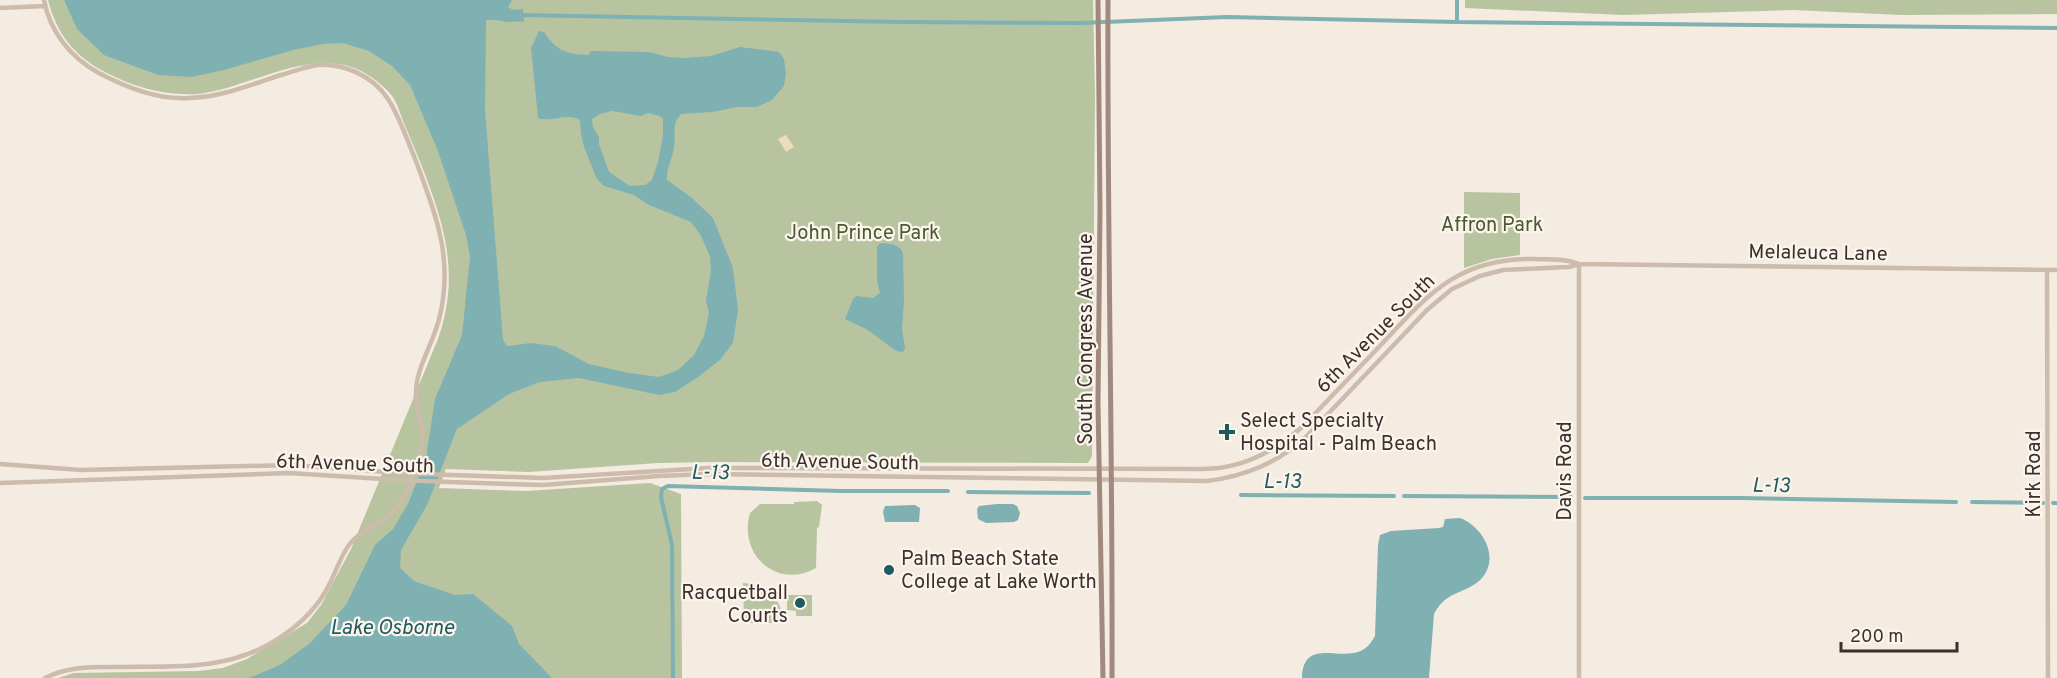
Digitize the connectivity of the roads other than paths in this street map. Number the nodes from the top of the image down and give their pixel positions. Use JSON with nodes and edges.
{"nodes":[{"id":1,"x":1098,"y":0,"type":"edge"},
{"id":2,"x":1108,"y":0,"type":"edge"},
{"id":3,"x":45,"y":3,"type":"edge"},
{"id":4,"x":0,"y":8,"type":"edge"},
{"id":5,"x":1100,"y":241,"type":"junction"},
{"id":6,"x":1100,"y":258,"type":"junction"},
{"id":7,"x":1108,"y":258,"type":"junction"},
{"id":8,"x":1579,"y":264,"type":"junction"},
{"id":9,"x":2047,"y":270,"type":"junction"},
{"id":10,"x":2057,"y":270,"type":"edge"},
{"id":11,"x":1108,"y":273,"type":"junction"},
{"id":12,"x":1458,"y":275,"type":"joint"},
{"id":13,"x":1462,"y":284,"type":"joint"},
{"id":14,"x":0,"y":464,"type":"edge"},
{"id":15,"x":1100,"y":469,"type":"junction"},
{"id":16,"x":1111,"y":470,"type":"junction"},
{"id":17,"x":1100,"y":479,"type":"junction"},
{"id":18,"x":1111,"y":479,"type":"junction"},
{"id":19,"x":0,"y":483,"type":"edge"},
{"id":20,"x":45,"y":678,"type":"edge"},
{"id":21,"x":1103,"y":678,"type":"edge"},
{"id":22,"x":1112,"y":678,"type":"edge"},
{"id":23,"x":1579,"y":678,"type":"edge"},
{"id":24,"x":2048,"y":678,"type":"edge"}],
"edges":[{"from":1,"to":5,"type":"main road","name":"South Congress Avenue"},
{"from":2,"to":7,"type":"main road","name":"South Congress Avenue"},
{"from":3,"to":4,"type":"street"},
{"from":3,"to":20,"type":"street"},
{"from":5,"to":6,"type":"main road","name":"South Congress Avenue"},
{"from":5,"to":7,"type":"main road"},
{"from":6,"to":11,"type":"main road"},
{"from":6,"to":15,"type":"main road","name":"South Congress Avenue"},
{"from":7,"to":11,"type":"main road","name":"South Congress Avenue"},
{"from":8,"to":9,"type":"street","name":"Melaleuca Lane"},
{"from":8,"to":12,"type":"street","name":"Melaleuca Lane"},
{"from":8,"to":13,"type":"street","name":"Melaleuca Lane"},
{"from":8,"to":23,"type":"street","name":"Davis Road"},
{"from":9,"to":10,"type":"street","name":"Melaleuca Lane"},
{"from":9,"to":24,"type":"street","name":"Kirk Road"},
{"from":11,"to":16,"type":"main road","name":"South Congress Avenue"},
{"from":12,"to":16,"type":"street","name":"6th Avenue South"},
{"from":13,"to":18,"type":"street","name":"6th Avenue South"},
{"from":14,"to":15,"type":"street","name":"6th Avenue South","bridge":true},
{"from":15,"to":16,"type":"street","name":"6th Avenue South"},
{"from":15,"to":17,"type":"main road","name":"South Congress Avenue"},
{"from":16,"to":18,"type":"main road","name":"South Congress Avenue"},
{"from":17,"to":18,"type":"street","name":"6th Avenue South"},
{"from":17,"to":19,"type":"street","name":"6th Avenue South","bridge":true},
{"from":17,"to":21,"type":"main road","name":"South Congress Avenue"},
{"from":18,"to":22,"type":"main road","name":"South Congress Avenue"}]}
